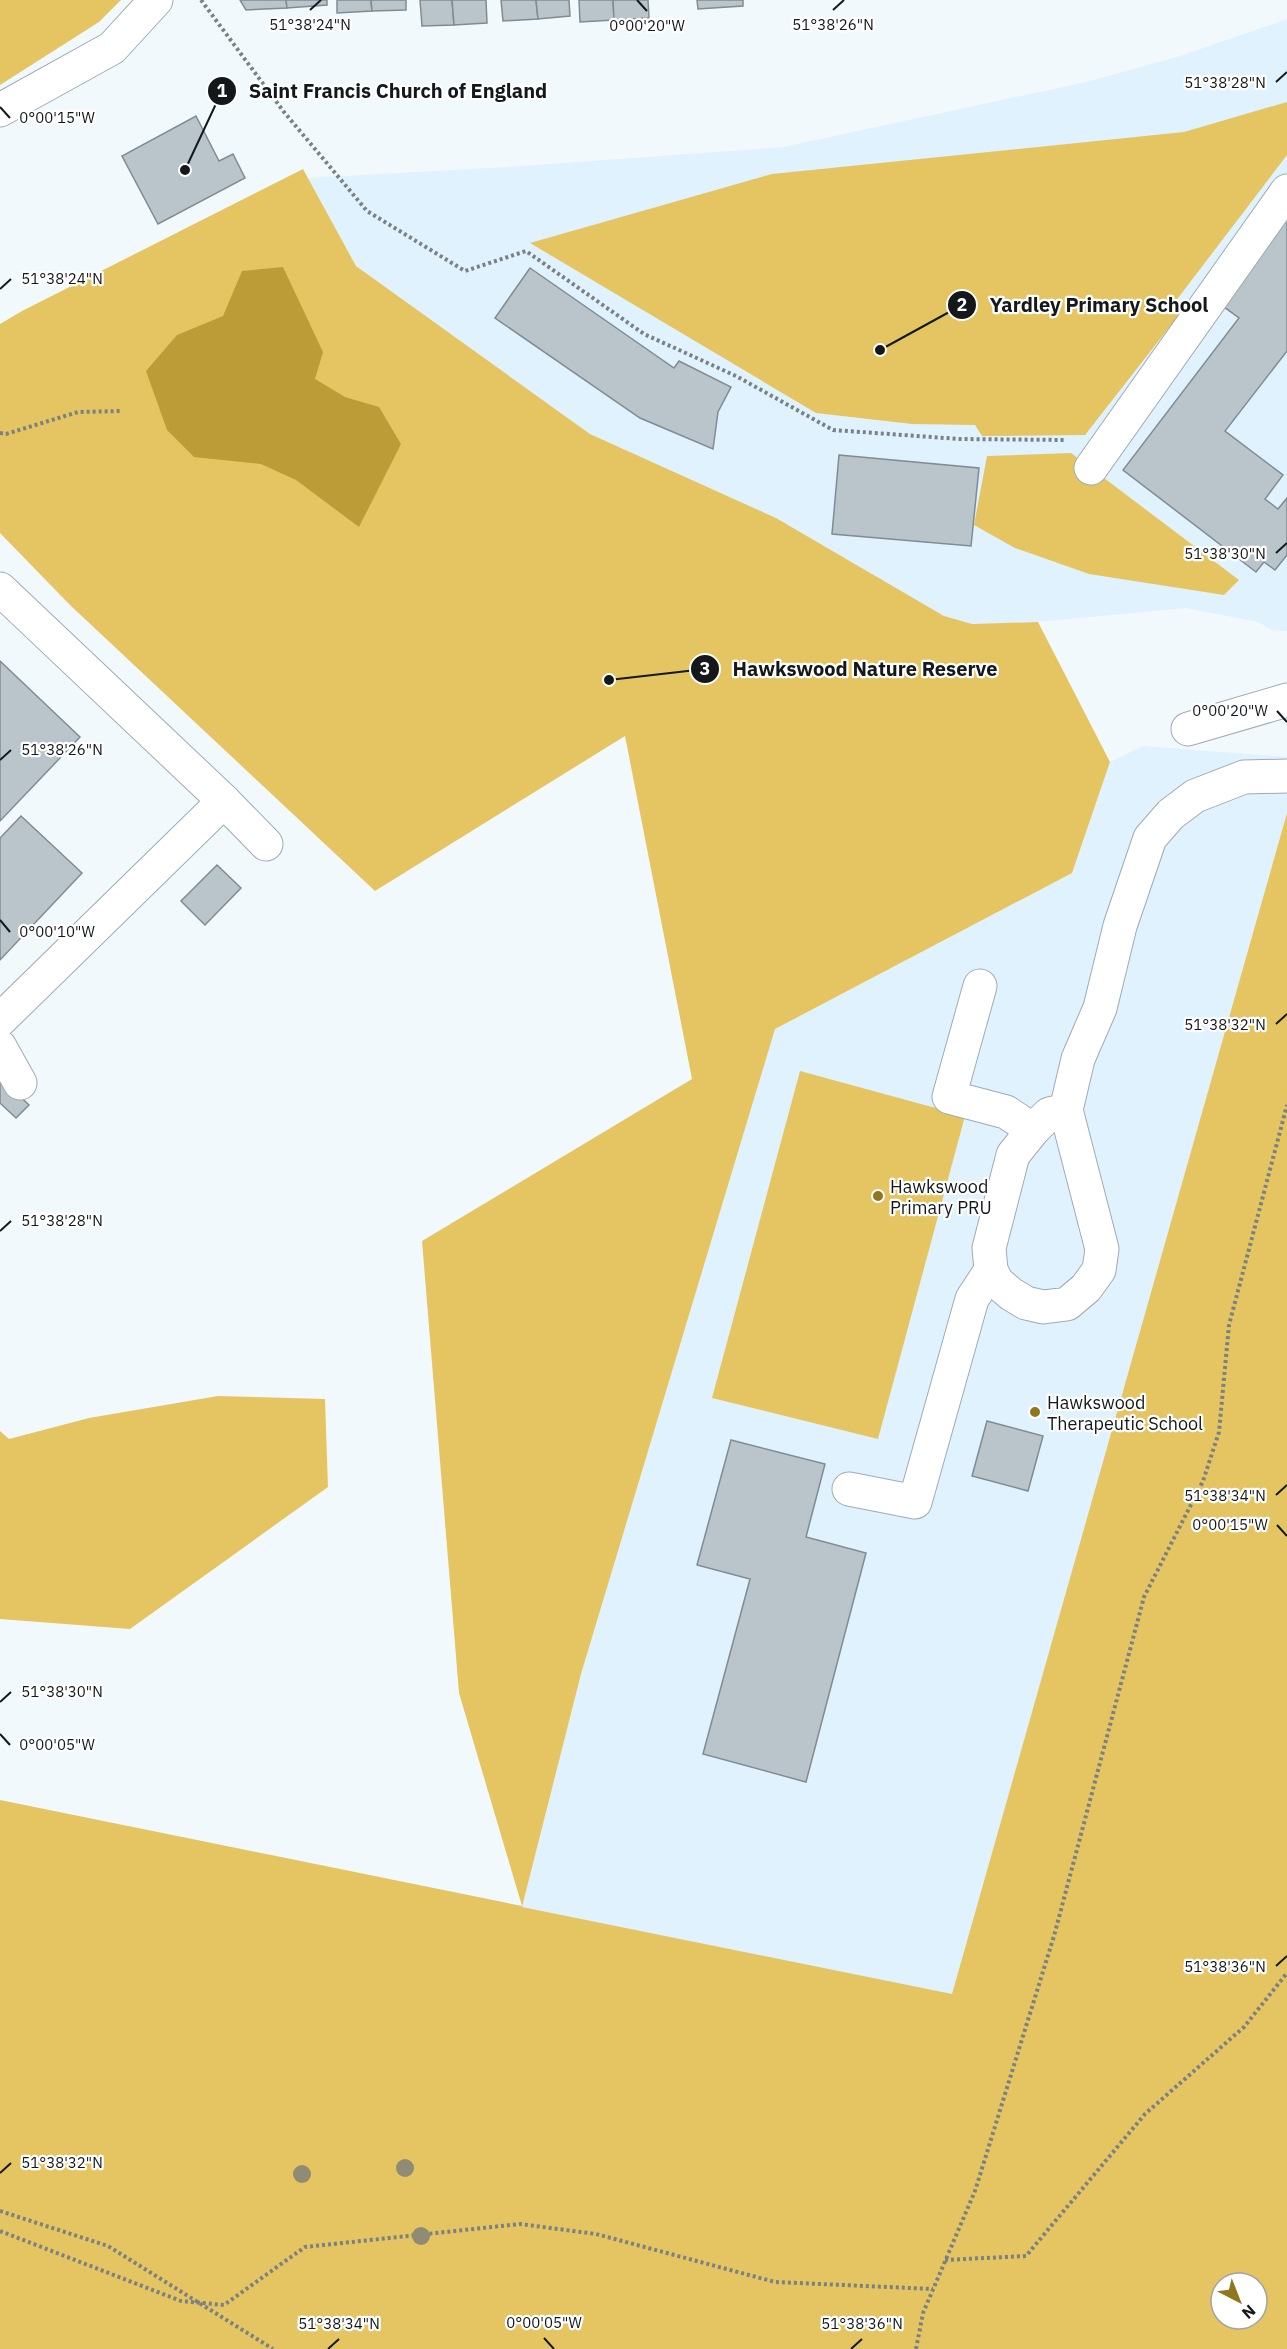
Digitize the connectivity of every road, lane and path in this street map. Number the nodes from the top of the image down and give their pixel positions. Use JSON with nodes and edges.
{"nodes":[{"id":1,"x":156,"y":0,"type":"edge"},
{"id":2,"x":201,"y":0,"type":"edge"},
{"id":3,"x":0,"y":110,"type":"edge"},
{"id":4,"x":1287,"y":191,"type":"edge"},
{"id":5,"x":121,"y":411,"type":"dead end"},
{"id":6,"x":0,"y":433,"type":"edge"},
{"id":7,"x":1109,"y":440,"type":"junction"},
{"id":8,"x":1091,"y":468,"type":"dead end"},
{"id":9,"x":0,"y":589,"type":"edge"},
{"id":10,"x":1287,"y":700,"type":"edge"},
{"id":11,"x":1188,"y":729,"type":"dead end"},
{"id":12,"x":1287,"y":776,"type":"edge"},
{"id":13,"x":224,"y":801,"type":"junction"},
{"id":14,"x":266,"y":844,"type":"dead end"},
{"id":15,"x":980,"y":986,"type":"dead end"},
{"id":16,"x":0,"y":1020,"type":"edge"},
{"id":17,"x":0,"y":1047,"type":"edge"},
{"id":18,"x":20,"y":1083,"type":"dead end"},
{"id":19,"x":1287,"y":1105,"type":"edge"},
{"id":20,"x":1066,"y":1110,"type":"junction"},
{"id":21,"x":1033,"y":1130,"type":"junction"},
{"id":22,"x":991,"y":1270,"type":"junction"},
{"id":23,"x":849,"y":1489,"type":"dead end"},
{"id":24,"x":1287,"y":1973,"type":"edge"},
{"id":25,"x":0,"y":2211,"type":"edge"},
{"id":26,"x":0,"y":2231,"type":"edge"},
{"id":27,"x":945,"y":2260,"type":"junction"},
{"id":28,"x":933,"y":2289,"type":"junction"},
{"id":29,"x":197,"y":2303,"type":"junction"},
{"id":30,"x":273,"y":2349,"type":"edge"},
{"id":31,"x":916,"y":2349,"type":"edge"}],
"edges":[{"from":1,"to":3,"type":"lane"},
{"from":2,"to":7,"type":"path"},
{"from":4,"to":7,"type":"lane"},
{"from":5,"to":6,"type":"path"},
{"from":7,"to":8,"type":"lane"},
{"from":9,"to":13,"type":"lane"},
{"from":10,"to":11,"type":"lane"},
{"from":12,"to":20,"type":"lane"},
{"from":13,"to":14,"type":"lane"},
{"from":13,"to":16,"type":"lane"},
{"from":15,"to":21,"type":"lane"},
{"from":17,"to":18,"type":"lane"},
{"from":19,"to":27,"type":"path"},
{"from":20,"to":21,"type":"lane"},
{"from":20,"to":22,"type":"lane"},
{"from":21,"to":22,"type":"lane"},
{"from":22,"to":23,"type":"lane"},
{"from":24,"to":27,"type":"path"},
{"from":25,"to":29,"type":"path"},
{"from":26,"to":29,"type":"path"},
{"from":27,"to":28,"type":"path"},
{"from":28,"to":29,"type":"path"},
{"from":28,"to":31,"type":"path"},
{"from":29,"to":30,"type":"path"}]}
